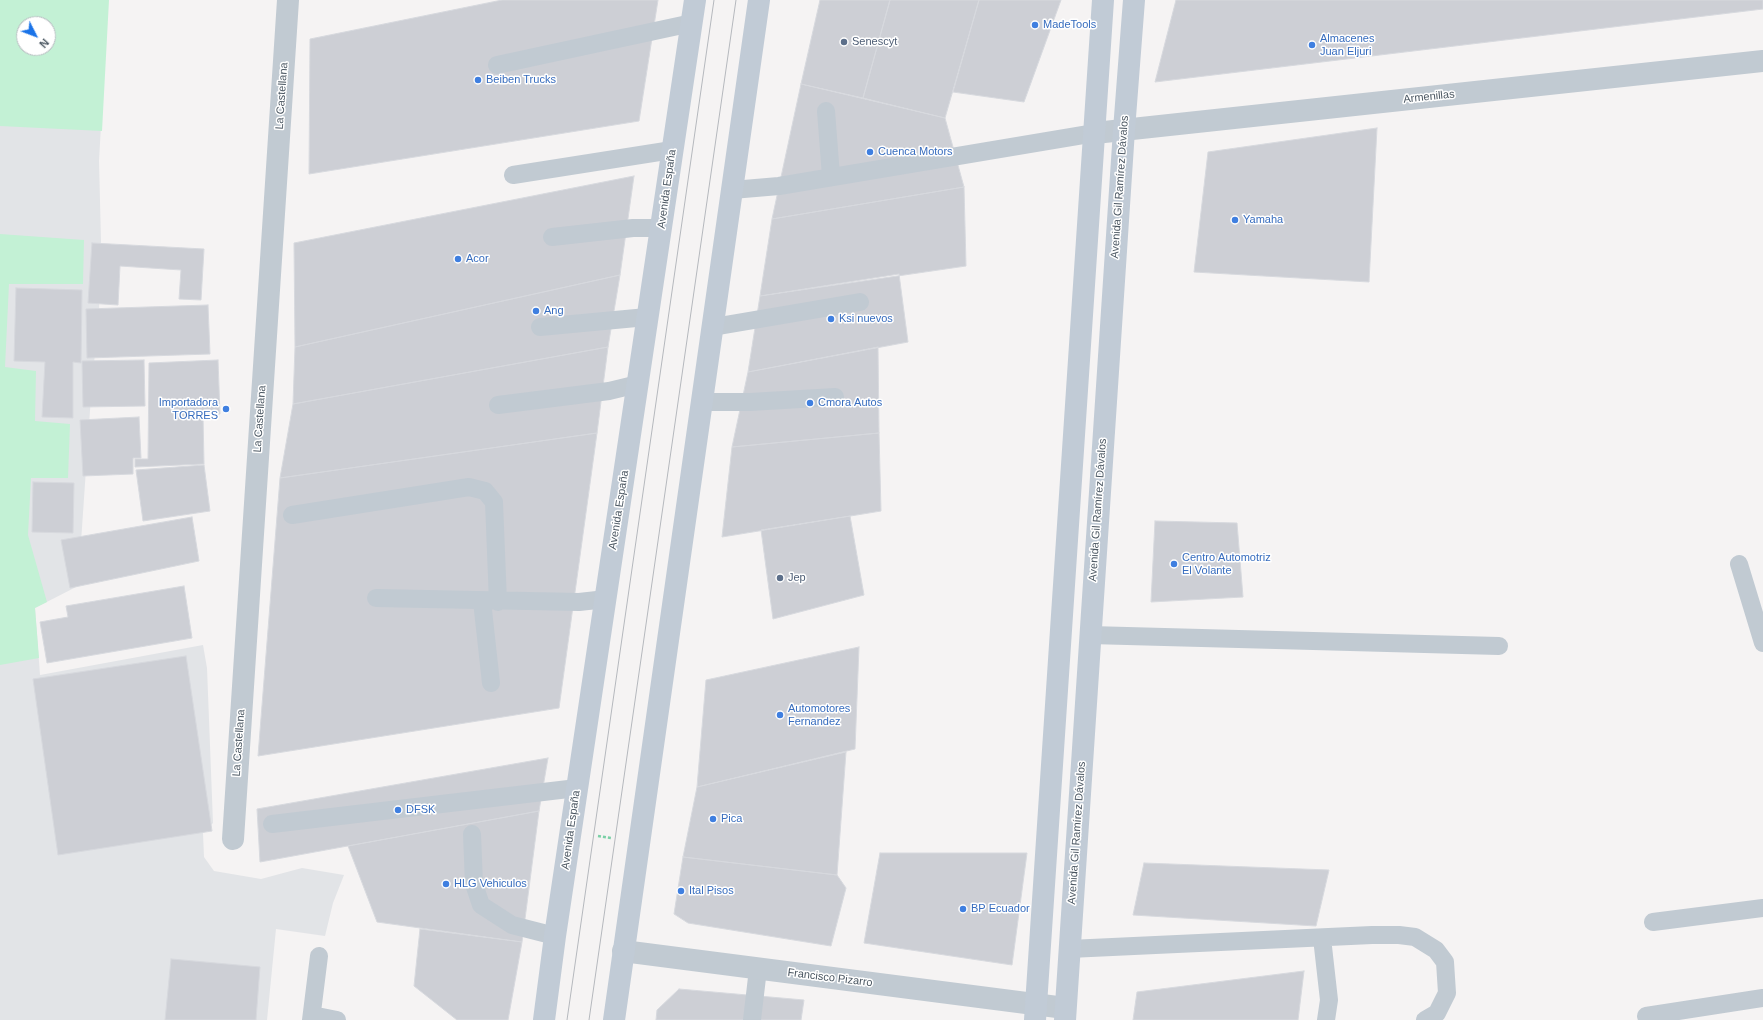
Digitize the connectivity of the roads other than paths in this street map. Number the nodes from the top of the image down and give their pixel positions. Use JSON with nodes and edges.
{"nodes":[{"id":1,"x":288,"y":0,"type":"edge"},
{"id":2,"x":695,"y":0,"type":"edge"},
{"id":3,"x":759,"y":0,"type":"edge"},
{"id":4,"x":1103,"y":0,"type":"edge"},
{"id":5,"x":1134,"y":0,"type":"edge"},
{"id":6,"x":692,"y":23,"type":"junction"},
{"id":7,"x":1763,"y":61,"type":"edge"},
{"id":8,"x":498,"y":65,"type":"dead end"},
{"id":9,"x":826,"y":111,"type":"dead end"},
{"id":10,"x":1124,"y":130,"type":"junction"},
{"id":11,"x":1095,"y":133,"type":"junction"},
{"id":12,"x":672,"y":150,"type":"junction"},
{"id":13,"x":513,"y":174,"type":"dead end"},
{"id":14,"x":831,"y":176,"type":"junction"},
{"id":15,"x":732,"y":190,"type":"junction"},
{"id":16,"x":661,"y":228,"type":"junction"},
{"id":17,"x":552,"y":238,"type":"dead end"},
{"id":18,"x":860,"y":302,"type":"dead end"},
{"id":19,"x":647,"y":317,"type":"junction"},
{"id":20,"x":540,"y":327,"type":"dead end"},
{"id":21,"x":713,"y":327,"type":"junction"},
{"id":22,"x":638,"y":384,"type":"junction"},
{"id":23,"x":835,"y":397,"type":"dead end"},
{"id":24,"x":702,"y":402,"type":"junction"},
{"id":25,"x":498,"y":405,"type":"dead end"},
{"id":26,"x":292,"y":515,"type":"dead end"},
{"id":27,"x":1739,"y":564,"type":"dead end"},
{"id":28,"x":376,"y":598,"type":"dead end"},
{"id":29,"x":606,"y":599,"type":"junction"},
{"id":30,"x":490,"y":602,"type":"junction"},
{"id":31,"x":1090,"y":635,"type":"junction"},
{"id":32,"x":1763,"y":642,"type":"edge"},
{"id":33,"x":1499,"y":646,"type":"dead end"},
{"id":34,"x":491,"y":683,"type":"dead end"},
{"id":35,"x":577,"y":788,"type":"junction"},
{"id":36,"x":272,"y":824,"type":"dead end"},
{"id":37,"x":472,"y":834,"type":"dead end"},
{"id":38,"x":233,"y":839,"type":"dead end"},
{"id":39,"x":1763,"y":908,"type":"edge"},
{"id":40,"x":1653,"y":922,"type":"dead end"},
{"id":41,"x":555,"y":936,"type":"junction"},
{"id":42,"x":1322,"y":938,"type":"junction"},
{"id":43,"x":1069,"y":949,"type":"junction"},
{"id":44,"x":623,"y":951,"type":"junction"},
{"id":45,"x":319,"y":956,"type":"dead end"},
{"id":46,"x":758,"y":968,"type":"junction"},
{"id":47,"x":1763,"y":998,"type":"edge"},
{"id":48,"x":1035,"y":1012,"type":"edge"},
{"id":49,"x":1065,"y":1014,"type":"edge"},
{"id":50,"x":1646,"y":1016,"type":"dead end"},
{"id":51,"x":312,"y":1017,"type":"edge"},
{"id":52,"x":337,"y":1020,"type":"edge"},
{"id":53,"x":544,"y":1020,"type":"edge"},
{"id":54,"x":614,"y":1020,"type":"edge"},
{"id":55,"x":752,"y":1020,"type":"edge"},
{"id":56,"x":1326,"y":1020,"type":"edge"},
{"id":57,"x":1425,"y":1020,"type":"edge"}],
"edges":[{"from":1,"to":38,"type":"street","name":"La Castellana"},
{"from":2,"to":6,"type":"main road","name":"Avenida España"},
{"from":3,"to":15,"type":"main road"},
{"from":4,"to":11,"type":"main road"},
{"from":5,"to":10,"type":"main road","name":"Avenida Gil Ramírez Dávalos"},
{"from":6,"to":8,"type":"lane"},
{"from":6,"to":12,"type":"main road","name":"Avenida España"},
{"from":7,"to":10,"type":"street","name":"Armenillas"},
{"from":9,"to":14,"type":"lane"},
{"from":10,"to":11,"type":"street","name":"Armenillas"},
{"from":10,"to":31,"type":"main road","name":"Avenida Gil Ramírez Dávalos"},
{"from":11,"to":14,"type":"lane"},
{"from":11,"to":48,"type":"main road"},
{"from":12,"to":13,"type":"lane"},
{"from":12,"to":16,"type":"main road","name":"Avenida España"},
{"from":14,"to":15,"type":"lane"},
{"from":15,"to":21,"type":"main road"},
{"from":16,"to":17,"type":"lane"},
{"from":16,"to":19,"type":"main road","name":"Avenida España"},
{"from":18,"to":21,"type":"lane"},
{"from":19,"to":20,"type":"lane"},
{"from":19,"to":22,"type":"main road","name":"Avenida España"},
{"from":21,"to":24,"type":"main road"},
{"from":22,"to":25,"type":"lane"},
{"from":22,"to":29,"type":"main road","name":"Avenida España"},
{"from":23,"to":24,"type":"lane"},
{"from":24,"to":44,"type":"main road"},
{"from":26,"to":30,"type":"lane"},
{"from":27,"to":32,"type":"lane"},
{"from":28,"to":30,"type":"lane"},
{"from":29,"to":30,"type":"lane"},
{"from":29,"to":35,"type":"main road","name":"Avenida España"},
{"from":30,"to":34,"type":"lane"},
{"from":31,"to":33,"type":"lane"},
{"from":31,"to":43,"type":"main road","name":"Avenida Gil Ramírez Dávalos"},
{"from":35,"to":36,"type":"lane"},
{"from":35,"to":41,"type":"main road","name":"Avenida España"},
{"from":37,"to":41,"type":"lane"},
{"from":39,"to":40,"type":"lane"},
{"from":41,"to":53,"type":"main road","name":"Avenida España"},
{"from":42,"to":43,"type":"lane"},
{"from":42,"to":56,"type":"lane"},
{"from":42,"to":57,"type":"lane"},
{"from":43,"to":49,"type":"main road","name":"Avenida Gil Ramírez Dávalos"},
{"from":44,"to":46,"type":"street","name":"Francisco Pizarro"},
{"from":44,"to":54,"type":"main road"},
{"from":45,"to":51,"type":"lane"},
{"from":46,"to":48,"type":"street","name":"Francisco Pizarro"},
{"from":46,"to":55,"type":"lane"},
{"from":47,"to":50,"type":"lane"},
{"from":48,"to":49,"type":"street","name":"Francisco Pizarro"},
{"from":51,"to":52,"type":"lane"}]}
